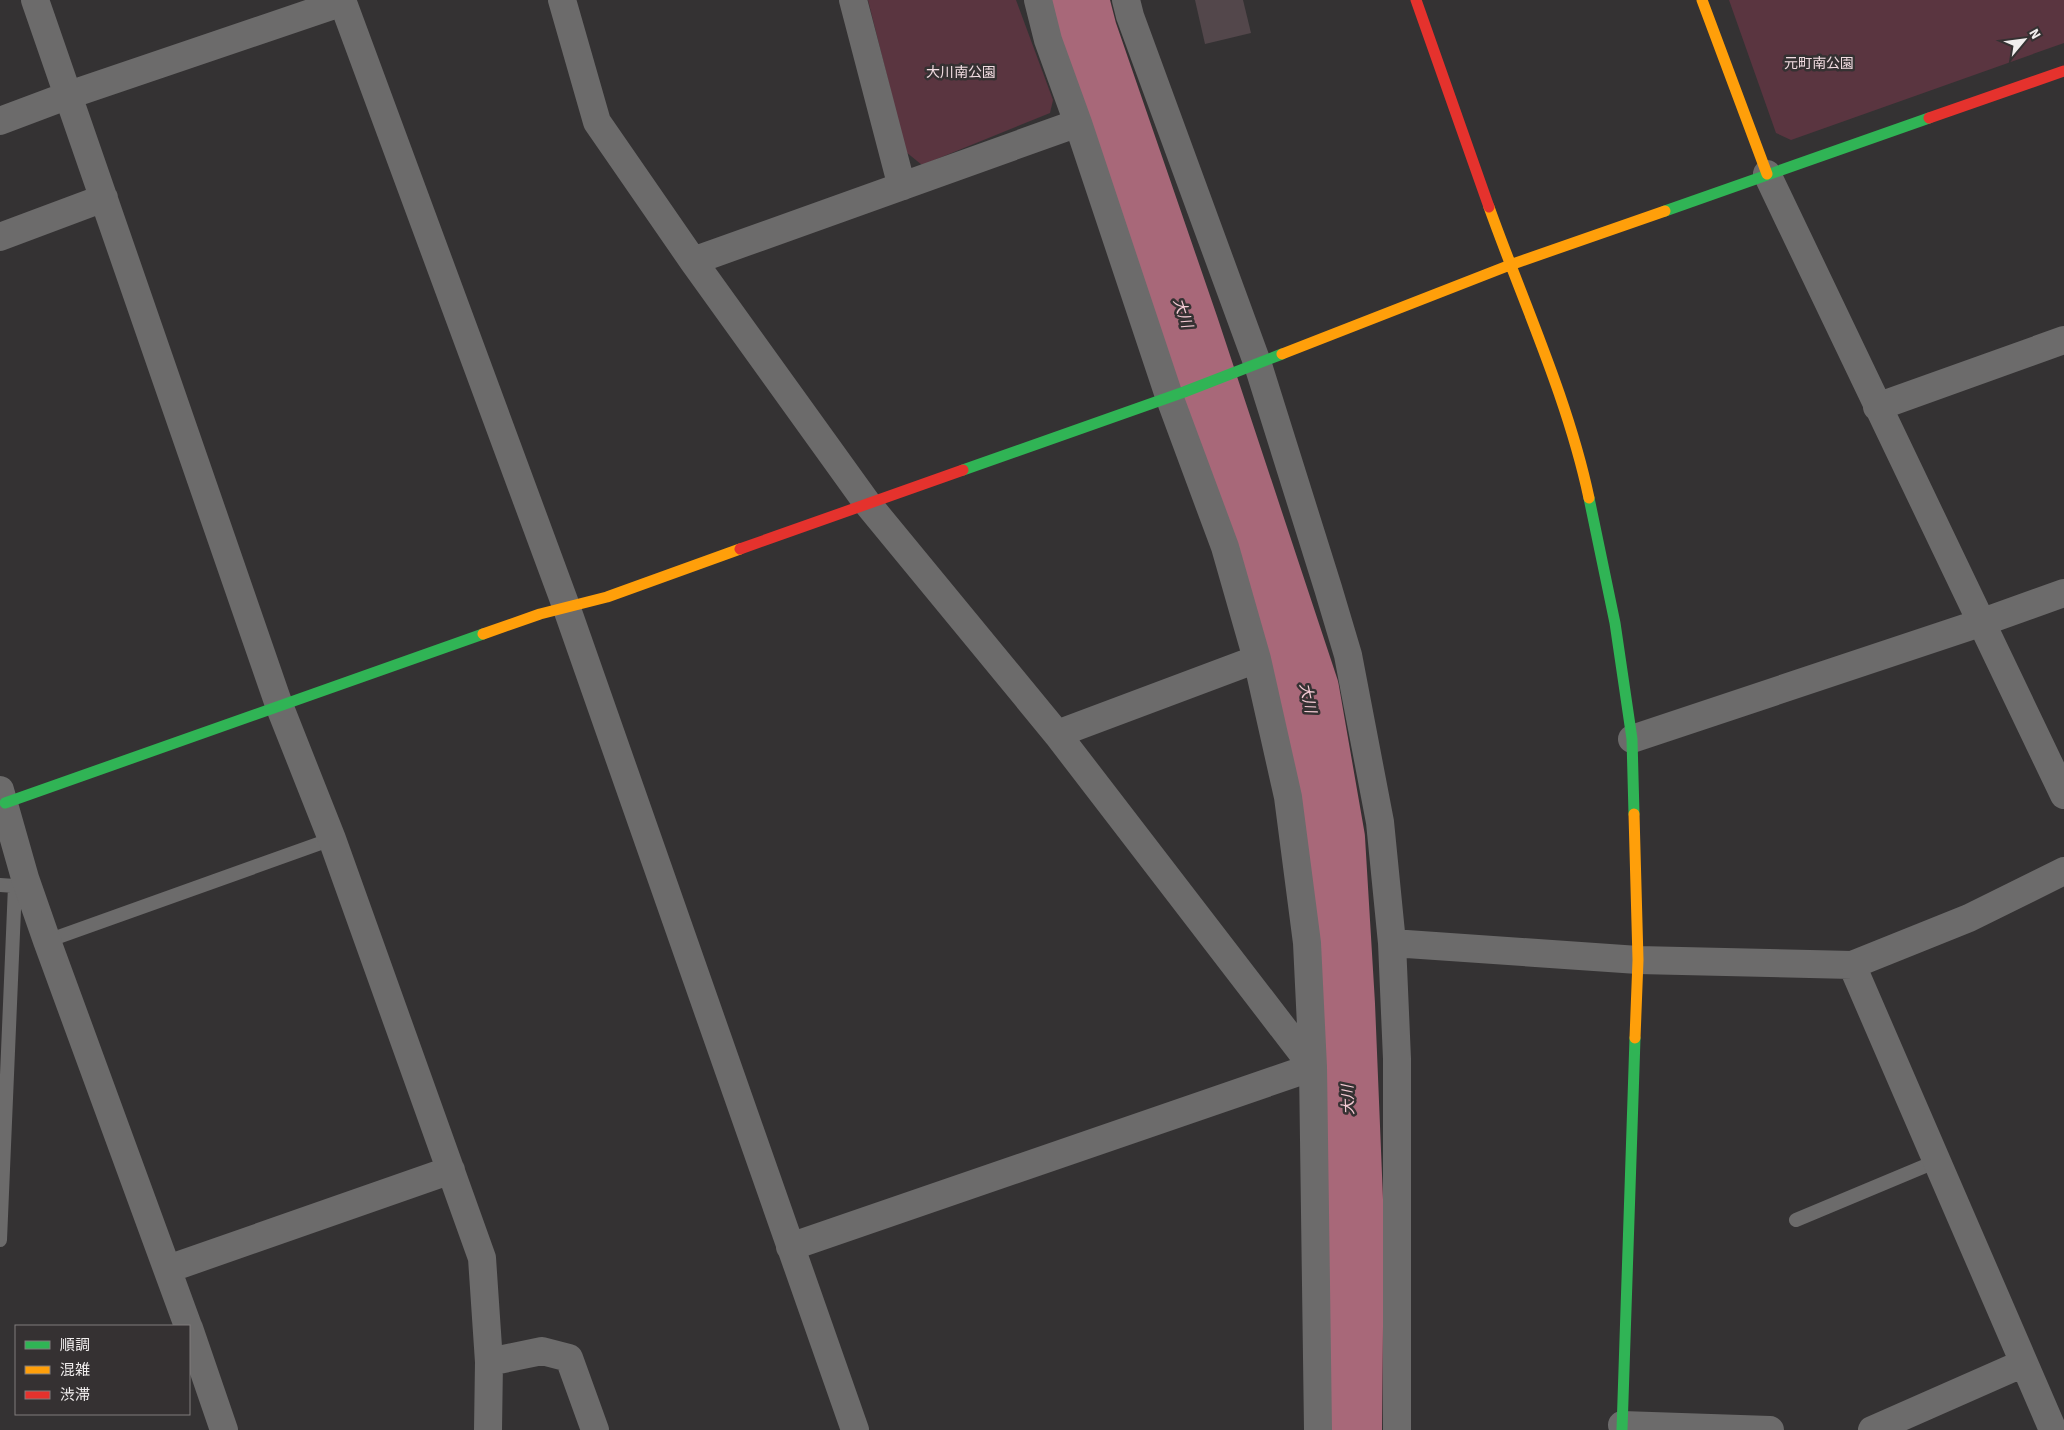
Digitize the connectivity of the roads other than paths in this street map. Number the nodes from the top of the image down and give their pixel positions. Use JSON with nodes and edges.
{"nodes":[{"id":1,"x":35,"y":0,"type":"edge"},
{"id":2,"x":562,"y":0,"type":"edge"},
{"id":3,"x":853,"y":0,"type":"edge"},
{"id":4,"x":1038,"y":0,"type":"edge"},
{"id":5,"x":1126,"y":0,"type":"edge"},
{"id":6,"x":1416,"y":0,"type":"edge"},
{"id":7,"x":1702,"y":0,"type":"edge"},
{"id":8,"x":343,"y":1,"type":"edge"},
{"id":9,"x":2064,"y":71,"type":"edge"},
{"id":10,"x":69,"y":94,"type":"junction"},
{"id":11,"x":0,"y":120,"type":"edge"},
{"id":12,"x":1078,"y":123,"type":"junction"},
{"id":13,"x":1767,"y":174,"type":"junction"},
{"id":14,"x":904,"y":186,"type":"junction"},
{"id":15,"x":104,"y":198,"type":"junction"},
{"id":16,"x":0,"y":237,"type":"edge"},
{"id":17,"x":693,"y":261,"type":"junction"},
{"id":18,"x":1510,"y":265,"type":"junction"},
{"id":19,"x":2064,"y":340,"type":"edge"},
{"id":20,"x":1248,"y":367,"type":"junction"},
{"id":21,"x":1176,"y":394,"type":"junction"},
{"id":22,"x":1877,"y":407,"type":"junction"},
{"id":23,"x":867,"y":504,"type":"junction"},
{"id":24,"x":2064,"y":593,"type":"edge"},
{"id":25,"x":566,"y":606,"type":"junction"},
{"id":26,"x":1980,"y":624,"type":"junction"},
{"id":27,"x":1257,"y":659,"type":"junction"},
{"id":28,"x":280,"y":705,"type":"junction"},
{"id":29,"x":1057,"y":734,"type":"junction"},
{"id":30,"x":1632,"y":739,"type":"junction"},
{"id":31,"x":2064,"y":795,"type":"edge"},
{"id":32,"x":2,"y":796,"type":"edge"},
{"id":33,"x":332,"y":839,"type":"junction"},
{"id":34,"x":2064,"y":871,"type":"edge"},
{"id":35,"x":13,"y":883,"type":"edge"},
{"id":36,"x":47,"y":941,"type":"junction"},
{"id":37,"x":1392,"y":944,"type":"junction"},
{"id":38,"x":1638,"y":960,"type":"junction"},
{"id":39,"x":1852,"y":965,"type":"junction"},
{"id":40,"x":1313,"y":1068,"type":"junction"},
{"id":41,"x":1937,"y":1161,"type":"junction"},
{"id":42,"x":451,"y":1170,"type":"junction"},
{"id":43,"x":1796,"y":1220,"type":"dead end"},
{"id":44,"x":0,"y":1240,"type":"edge"},
{"id":45,"x":790,"y":1247,"type":"junction"},
{"id":46,"x":168,"y":1269,"type":"junction"},
{"id":47,"x":187,"y":1325,"type":"edge"},
{"id":48,"x":190,"y":1333,"type":"edge"},
{"id":49,"x":489,"y":1362,"type":"junction"},
{"id":50,"x":2024,"y":1363,"type":"junction"},
{"id":51,"x":1622,"y":1427,"type":"edge"},
{"id":52,"x":224,"y":1430,"type":"edge"},
{"id":53,"x":488,"y":1430,"type":"edge"},
{"id":54,"x":594,"y":1430,"type":"edge"},
{"id":55,"x":855,"y":1430,"type":"edge"},
{"id":56,"x":1318,"y":1430,"type":"edge"},
{"id":57,"x":1397,"y":1430,"type":"edge"},
{"id":58,"x":1770,"y":1430,"type":"edge"},
{"id":59,"x":1872,"y":1430,"type":"edge"},
{"id":60,"x":2053,"y":1430,"type":"edge"}],
"edges":[{"from":1,"to":10,"type":"street"},
{"from":2,"to":17,"type":"street"},
{"from":3,"to":14,"type":"street"},
{"from":4,"to":12,"type":"street"},
{"from":5,"to":20,"type":"street"},
{"from":6,"to":18,"type":"street"},
{"from":7,"to":13,"type":"street"},
{"from":8,"to":10,"type":"street"},
{"from":8,"to":25,"type":"street"},
{"from":9,"to":13,"type":"street"},
{"from":10,"to":11,"type":"street"},
{"from":10,"to":15,"type":"street"},
{"from":12,"to":14,"type":"street"},
{"from":12,"to":21,"type":"street"},
{"from":13,"to":18,"type":"street"},
{"from":13,"to":22,"type":"street"},
{"from":14,"to":17,"type":"street"},
{"from":15,"to":16,"type":"street"},
{"from":15,"to":28,"type":"street"},
{"from":17,"to":23,"type":"street"},
{"from":18,"to":20,"type":"street"},
{"from":18,"to":30,"type":"street"},
{"from":19,"to":22,"type":"street"},
{"from":20,"to":21,"type":"street"},
{"from":20,"to":37,"type":"street"},
{"from":21,"to":23,"type":"street"},
{"from":21,"to":27,"type":"street"},
{"from":22,"to":26,"type":"street"},
{"from":23,"to":25,"type":"street"},
{"from":23,"to":29,"type":"street"},
{"from":24,"to":26,"type":"street"},
{"from":25,"to":28,"type":"street"},
{"from":25,"to":45,"type":"street"},
{"from":26,"to":30,"type":"street"},
{"from":26,"to":31,"type":"street"},
{"from":27,"to":29,"type":"street"},
{"from":27,"to":40,"type":"street"},
{"from":28,"to":32,"type":"street"},
{"from":28,"to":33,"type":"street"},
{"from":29,"to":40,"type":"street"},
{"from":30,"to":38,"type":"street"},
{"from":32,"to":35,"type":"street"},
{"from":33,"to":36,"type":"lane"},
{"from":33,"to":42,"type":"street"},
{"from":34,"to":39,"type":"street"},
{"from":35,"to":36,"type":"street"},
{"from":35,"to":44,"type":"lane"},
{"from":36,"to":46,"type":"street"},
{"from":37,"to":38,"type":"street"},
{"from":37,"to":57,"type":"street"},
{"from":38,"to":39,"type":"street"},
{"from":38,"to":51,"type":"street"},
{"from":39,"to":41,"type":"street"},
{"from":40,"to":45,"type":"street"},
{"from":40,"to":56,"type":"street"},
{"from":41,"to":43,"type":"lane"},
{"from":41,"to":50,"type":"street"},
{"from":42,"to":46,"type":"street"},
{"from":42,"to":49,"type":"street"},
{"from":45,"to":55,"type":"street"},
{"from":46,"to":47,"type":"street"},
{"from":48,"to":52,"type":"street"},
{"from":49,"to":53,"type":"street"},
{"from":49,"to":54,"type":"street"},
{"from":50,"to":59,"type":"street"},
{"from":50,"to":60,"type":"street"},
{"from":51,"to":58,"type":"street"}]}
